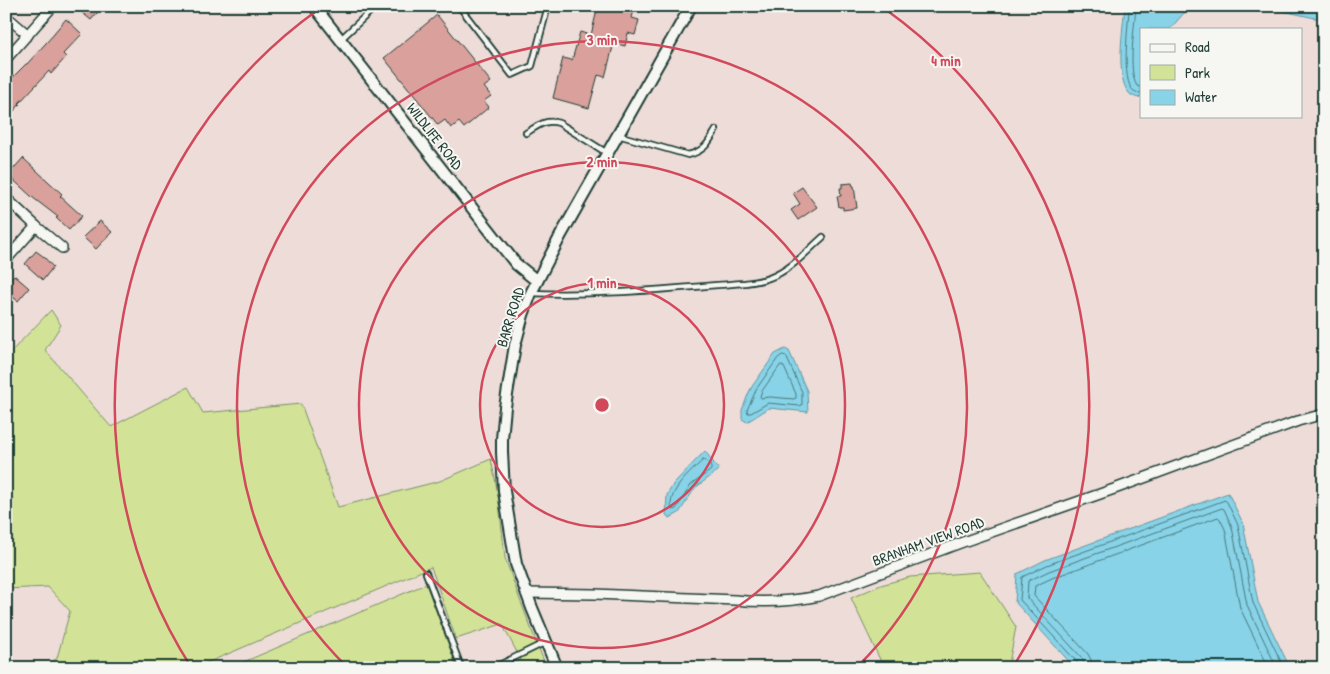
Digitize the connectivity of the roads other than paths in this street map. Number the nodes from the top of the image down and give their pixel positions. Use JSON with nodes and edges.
{"nodes":[{"id":1,"x":53,"y":6,"type":"edge"},
{"id":2,"x":314,"y":6,"type":"edge"},
{"id":3,"x":376,"y":6,"type":"edge"},
{"id":4,"x":459,"y":6,"type":"edge"},
{"id":5,"x":548,"y":6,"type":"edge"},
{"id":6,"x":691,"y":6,"type":"edge"},
{"id":7,"x":6,"y":16,"type":"edge"},
{"id":8,"x":28,"y":35,"type":"junction"},
{"id":9,"x":341,"y":39,"type":"junction"},
{"id":10,"x":6,"y":59,"type":"edge"},
{"id":11,"x":716,"y":130,"type":"dead end"},
{"id":12,"x":526,"y":133,"type":"dead end"},
{"id":13,"x":618,"y":135,"type":"junction"},
{"id":14,"x":608,"y":154,"type":"junction"},
{"id":15,"x":6,"y":198,"type":"edge"},
{"id":16,"x":36,"y":226,"type":"junction"},
{"id":17,"x":823,"y":237,"type":"dead end"},
{"id":18,"x":62,"y":248,"type":"dead end"},
{"id":19,"x":6,"y":260,"type":"edge"},
{"id":20,"x":537,"y":281,"type":"junction"},
{"id":21,"x":532,"y":293,"type":"junction"},
{"id":22,"x":1324,"y":414,"type":"edge"},
{"id":23,"x":426,"y":573,"type":"dead end"},
{"id":24,"x":526,"y":593,"type":"junction"},
{"id":25,"x":546,"y":642,"type":"junction"},
{"id":26,"x":463,"y":668,"type":"edge"},
{"id":27,"x":493,"y":668,"type":"edge"},
{"id":28,"x":557,"y":668,"type":"edge"}],
"edges":[{"from":1,"to":8,"type":"street"},
{"from":2,"to":9,"type":"street","name":"WILDLIFE ROAD"},
{"from":3,"to":9,"type":"lane"},
{"from":4,"to":5,"type":"lane"},
{"from":6,"to":13,"type":"street","name":"BARR ROAD"},
{"from":7,"to":8,"type":"street"},
{"from":8,"to":10,"type":"street"},
{"from":9,"to":20,"type":"street","name":"WILDLIFE ROAD"},
{"from":11,"to":13,"type":"lane"},
{"from":12,"to":14,"type":"lane"},
{"from":13,"to":14,"type":"street","name":"BARR ROAD"},
{"from":14,"to":20,"type":"street","name":"BARR ROAD"},
{"from":15,"to":16,"type":"street"},
{"from":16,"to":18,"type":"street"},
{"from":16,"to":19,"type":"street"},
{"from":17,"to":21,"type":"lane"},
{"from":20,"to":21,"type":"street","name":"BARR ROAD"},
{"from":21,"to":24,"type":"street","name":"BARR ROAD"},
{"from":22,"to":24,"type":"street","name":"BRANHAM VIEW ROAD"},
{"from":23,"to":26,"type":"lane"},
{"from":24,"to":25,"type":"street","name":"BARR ROAD"},
{"from":25,"to":27,"type":"lane"},
{"from":25,"to":28,"type":"street","name":"BARR ROAD"}]}
